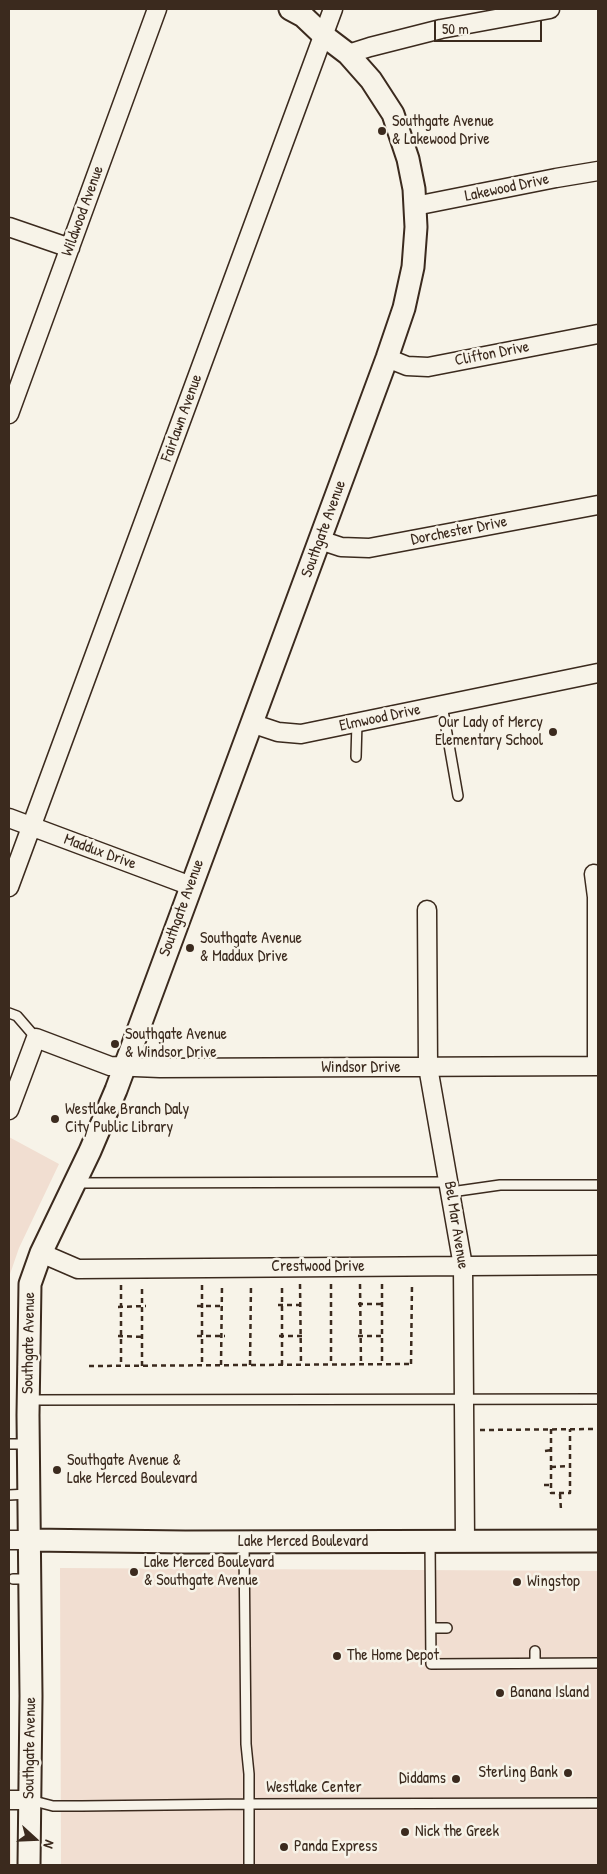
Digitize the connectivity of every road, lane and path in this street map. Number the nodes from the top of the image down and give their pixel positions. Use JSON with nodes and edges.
{"nodes":[{"id":1,"x":157,"y":9,"type":"edge"},
{"id":2,"x":290,"y":9,"type":"edge"},
{"id":3,"x":333,"y":9,"type":"edge"},
{"id":4,"x":550,"y":9,"type":"edge"},
{"id":5,"x":323,"y":35,"type":"junction"},
{"id":6,"x":348,"y":54,"type":"junction"},
{"id":7,"x":598,"y":171,"type":"edge"},
{"id":8,"x":415,"y":206,"type":"junction"},
{"id":9,"x":9,"y":227,"type":"edge"},
{"id":10,"x":70,"y":248,"type":"junction"},
{"id":11,"x":598,"y":334,"type":"edge"},
{"id":12,"x":387,"y":358,"type":"junction"},
{"id":13,"x":9,"y":414,"type":"edge"},
{"id":14,"x":598,"y":505,"type":"edge"},
{"id":15,"x":320,"y":540,"type":"junction"},
{"id":16,"x":598,"y":673,"type":"edge"},
{"id":17,"x":442,"y":705,"type":"junction"},
{"id":18,"x":357,"y":722,"type":"junction"},
{"id":19,"x":251,"y":723,"type":"junction"},
{"id":20,"x":356,"y":757,"type":"dead end"},
{"id":21,"x":458,"y":796,"type":"dead end"},
{"id":22,"x":9,"y":818,"type":"edge"},
{"id":23,"x":31,"y":826,"type":"junction"},
{"id":24,"x":594,"y":874,"type":"dead end"},
{"id":25,"x":191,"y":886,"type":"junction"},
{"id":26,"x":9,"y":887,"type":"edge"},
{"id":27,"x":427,"y":910,"type":"dead end"},
{"id":28,"x":9,"y":1013,"type":"edge"},
{"id":29,"x":36,"y":1038,"type":"junction"},
{"id":30,"x":125,"y":1066,"type":"junction"},
{"id":31,"x":597,"y":1066,"type":"edge"},
{"id":32,"x":428,"y":1068,"type":"junction"},
{"id":33,"x":9,"y":1110,"type":"edge"},
{"id":34,"x":74,"y":1183,"type":"junction"},
{"id":35,"x":598,"y":1185,"type":"edge"},
{"id":36,"x":450,"y":1187,"type":"junction"},
{"id":37,"x":41,"y":1253,"type":"junction"},
{"id":38,"x":598,"y":1265,"type":"edge"},
{"id":39,"x":463,"y":1266,"type":"junction"},
{"id":40,"x":222,"y":1284,"type":"dead end"},
{"id":41,"x":251,"y":1284,"type":"dead end"},
{"id":42,"x":282,"y":1284,"type":"dead end"},
{"id":43,"x":300,"y":1284,"type":"dead end"},
{"id":44,"x":331,"y":1284,"type":"dead end"},
{"id":45,"x":360,"y":1284,"type":"dead end"},
{"id":46,"x":382,"y":1284,"type":"dead end"},
{"id":47,"x":412,"y":1284,"type":"dead end"},
{"id":48,"x":121,"y":1285,"type":"dead end"},
{"id":49,"x":142,"y":1285,"type":"dead end"},
{"id":50,"x":202,"y":1285,"type":"dead end"},
{"id":51,"x":359,"y":1304,"type":"junction"},
{"id":52,"x":383,"y":1304,"type":"junction"},
{"id":53,"x":280,"y":1305,"type":"junction"},
{"id":54,"x":301,"y":1305,"type":"junction"},
{"id":55,"x":120,"y":1306,"type":"junction"},
{"id":56,"x":144,"y":1306,"type":"junction"},
{"id":57,"x":197,"y":1306,"type":"dead end"},
{"id":58,"x":202,"y":1306,"type":"junction"},
{"id":59,"x":223,"y":1306,"type":"junction"},
{"id":60,"x":119,"y":1336,"type":"junction"},
{"id":61,"x":197,"y":1336,"type":"dead end"},
{"id":62,"x":202,"y":1336,"type":"junction"},
{"id":63,"x":223,"y":1336,"type":"junction"},
{"id":64,"x":280,"y":1336,"type":"junction"},
{"id":65,"x":302,"y":1336,"type":"junction"},
{"id":66,"x":359,"y":1336,"type":"junction"},
{"id":67,"x":383,"y":1336,"type":"junction"},
{"id":68,"x":143,"y":1337,"type":"junction"},
{"id":69,"x":331,"y":1364,"type":"junction"},
{"id":70,"x":361,"y":1364,"type":"junction"},
{"id":71,"x":382,"y":1364,"type":"junction"},
{"id":72,"x":221,"y":1365,"type":"junction"},
{"id":73,"x":250,"y":1365,"type":"junction"},
{"id":74,"x":282,"y":1365,"type":"junction"},
{"id":75,"x":301,"y":1365,"type":"junction"},
{"id":76,"x":89,"y":1366,"type":"dead end"},
{"id":77,"x":121,"y":1366,"type":"junction"},
{"id":78,"x":142,"y":1366,"type":"junction"},
{"id":79,"x":202,"y":1366,"type":"junction"},
{"id":80,"x":598,"y":1399,"type":"edge"},
{"id":81,"x":28,"y":1400,"type":"junction"},
{"id":82,"x":465,"y":1400,"type":"junction"},
{"id":83,"x":551,"y":1429,"type":"junction"},
{"id":84,"x":570,"y":1429,"type":"junction"},
{"id":85,"x":598,"y":1429,"type":"edge"},
{"id":86,"x":479,"y":1430,"type":"dead end"},
{"id":87,"x":19,"y":1444,"type":"edge"},
{"id":88,"x":551,"y":1450,"type":"junction"},
{"id":89,"x":570,"y":1450,"type":"junction"},
{"id":90,"x":576,"y":1450,"type":"dead end"},
{"id":91,"x":545,"y":1451,"type":"dead end"},
{"id":92,"x":570,"y":1466,"type":"junction"},
{"id":93,"x":551,"y":1467,"type":"junction"},
{"id":94,"x":544,"y":1485,"type":"dead end"},
{"id":95,"x":551,"y":1485,"type":"junction"},
{"id":96,"x":570,"y":1485,"type":"junction"},
{"id":97,"x":576,"y":1485,"type":"dead end"},
{"id":98,"x":560,"y":1493,"type":"junction"},
{"id":99,"x":19,"y":1495,"type":"edge"},
{"id":100,"x":561,"y":1510,"type":"dead end"},
{"id":101,"x":9,"y":1540,"type":"edge"},
{"id":102,"x":30,"y":1540,"type":"junction"},
{"id":103,"x":430,"y":1541,"type":"junction"},
{"id":104,"x":465,"y":1541,"type":"junction"},
{"id":105,"x":598,"y":1541,"type":"edge"},
{"id":106,"x":244,"y":1542,"type":"junction"},
{"id":107,"x":431,"y":1628,"type":"junction"},
{"id":108,"x":447,"y":1628,"type":"dead end"},
{"id":109,"x":535,"y":1651,"type":"dead end"},
{"id":110,"x":535,"y":1663,"type":"junction"},
{"id":111,"x":598,"y":1663,"type":"edge"},
{"id":112,"x":9,"y":1800,"type":"edge"},
{"id":113,"x":30,"y":1800,"type":"junction"},
{"id":114,"x":598,"y":1803,"type":"edge"},
{"id":115,"x":249,"y":1804,"type":"junction"},
{"id":116,"x":29,"y":1865,"type":"edge"},
{"id":117,"x":250,"y":1865,"type":"edge"}],
"edges":[{"from":1,"to":10,"type":"street","name":"Wildwood Avenue"},
{"from":2,"to":5,"type":"street","name":"Southgate Avenue"},
{"from":3,"to":5,"type":"street","name":"Fairlawn Avenue"},
{"from":4,"to":6,"type":"street"},
{"from":5,"to":6,"type":"street","name":"Southgate Avenue"},
{"from":5,"to":23,"type":"street","name":"Fairlawn Avenue"},
{"from":6,"to":8,"type":"street","name":"Southgate Avenue"},
{"from":7,"to":8,"type":"street","name":"Lakewood Drive"},
{"from":8,"to":12,"type":"street","name":"Southgate Avenue"},
{"from":9,"to":10,"type":"street"},
{"from":10,"to":13,"type":"street","name":"Wildwood Avenue"},
{"from":11,"to":12,"type":"street","name":"Clifton Drive"},
{"from":12,"to":15,"type":"street","name":"Southgate Avenue"},
{"from":14,"to":15,"type":"street","name":"Dorchester Drive"},
{"from":15,"to":19,"type":"street","name":"Southgate Avenue"},
{"from":16,"to":17,"type":"street","name":"Elmwood Drive"},
{"from":17,"to":18,"type":"street","name":"Elmwood Drive"},
{"from":17,"to":21,"type":"lane"},
{"from":18,"to":19,"type":"street","name":"Elmwood Drive"},
{"from":18,"to":20,"type":"lane"},
{"from":19,"to":25,"type":"street","name":"Southgate Avenue"},
{"from":22,"to":23,"type":"street","name":"Maddux Drive"},
{"from":23,"to":25,"type":"street","name":"Maddux Drive"},
{"from":23,"to":26,"type":"street","name":"Fairlawn Avenue"},
{"from":24,"to":31,"type":"street"},
{"from":25,"to":30,"type":"street","name":"Southgate Avenue"},
{"from":27,"to":32,"type":"street","name":"Bel Mar Avenue"},
{"from":28,"to":29,"type":"lane"},
{"from":29,"to":30,"type":"street","name":"Windsor Drive"},
{"from":29,"to":33,"type":"street"},
{"from":30,"to":32,"type":"street","name":"Windsor Drive"},
{"from":30,"to":34,"type":"street","name":"Southgate Avenue"},
{"from":31,"to":32,"type":"street","name":"Windsor Drive"},
{"from":32,"to":36,"type":"street","name":"Bel Mar Avenue"},
{"from":34,"to":36,"type":"lane"},
{"from":34,"to":37,"type":"street","name":"Southgate Avenue"},
{"from":35,"to":36,"type":"lane"},
{"from":36,"to":39,"type":"street","name":"Bel Mar Avenue"},
{"from":37,"to":39,"type":"street","name":"Crestwood Drive"},
{"from":37,"to":81,"type":"street","name":"Southgate Avenue"},
{"from":38,"to":39,"type":"street","name":"Crestwood Drive"},
{"from":39,"to":82,"type":"street","name":"Bel Mar Avenue"},
{"from":40,"to":59,"type":"path"},
{"from":41,"to":73,"type":"path"},
{"from":42,"to":53,"type":"path"},
{"from":43,"to":54,"type":"path"},
{"from":44,"to":69,"type":"path"},
{"from":45,"to":51,"type":"path"},
{"from":46,"to":52,"type":"path"},
{"from":47,"to":71,"type":"path"},
{"from":48,"to":55,"type":"path"},
{"from":49,"to":56,"type":"path"},
{"from":50,"to":58,"type":"path"},
{"from":51,"to":52,"type":"path"},
{"from":51,"to":66,"type":"path"},
{"from":52,"to":67,"type":"path"},
{"from":53,"to":54,"type":"path"},
{"from":53,"to":64,"type":"path"},
{"from":54,"to":65,"type":"path"},
{"from":55,"to":56,"type":"path"},
{"from":55,"to":60,"type":"path"},
{"from":56,"to":68,"type":"path"},
{"from":57,"to":58,"type":"path"},
{"from":58,"to":59,"type":"path"},
{"from":58,"to":62,"type":"path"},
{"from":59,"to":63,"type":"path"},
{"from":60,"to":68,"type":"path"},
{"from":60,"to":77,"type":"path"},
{"from":61,"to":62,"type":"path"},
{"from":62,"to":63,"type":"path"},
{"from":62,"to":79,"type":"path"},
{"from":63,"to":72,"type":"path"},
{"from":64,"to":65,"type":"path"},
{"from":64,"to":74,"type":"path"},
{"from":65,"to":75,"type":"path"},
{"from":66,"to":67,"type":"path"},
{"from":66,"to":70,"type":"path"},
{"from":67,"to":71,"type":"path"},
{"from":68,"to":78,"type":"path"},
{"from":69,"to":70,"type":"path"},
{"from":69,"to":75,"type":"path"},
{"from":70,"to":71,"type":"path"},
{"from":72,"to":73,"type":"path"},
{"from":72,"to":79,"type":"path"},
{"from":73,"to":74,"type":"path"},
{"from":74,"to":75,"type":"path"},
{"from":76,"to":77,"type":"path"},
{"from":77,"to":78,"type":"path"},
{"from":78,"to":79,"type":"path"},
{"from":80,"to":82,"type":"lane"},
{"from":81,"to":82,"type":"lane"},
{"from":81,"to":87,"type":"street","name":"Southgate Avenue"},
{"from":82,"to":104,"type":"street","name":"Bel Mar Avenue"},
{"from":83,"to":84,"type":"path"},
{"from":83,"to":86,"type":"path"},
{"from":83,"to":88,"type":"path"},
{"from":84,"to":85,"type":"path"},
{"from":84,"to":89,"type":"path"},
{"from":87,"to":99,"type":"street","name":"Southgate Avenue"},
{"from":88,"to":91,"type":"path"},
{"from":88,"to":93,"type":"path"},
{"from":89,"to":90,"type":"path"},
{"from":89,"to":92,"type":"path"},
{"from":92,"to":93,"type":"path"},
{"from":92,"to":96,"type":"path"},
{"from":93,"to":95,"type":"path"},
{"from":94,"to":95,"type":"path"},
{"from":95,"to":98,"type":"path"},
{"from":96,"to":97,"type":"path"},
{"from":96,"to":98,"type":"path"},
{"from":98,"to":100,"type":"path"},
{"from":99,"to":102,"type":"street","name":"Southgate Avenue"},
{"from":101,"to":102,"type":"street","name":"Lake Merced Boulevard"},
{"from":102,"to":106,"type":"street","name":"Lake Merced Boulevard"},
{"from":102,"to":113,"type":"street","name":"Southgate Avenue"},
{"from":103,"to":104,"type":"street","name":"Lake Merced Boulevard"},
{"from":103,"to":106,"type":"street","name":"Lake Merced Boulevard"},
{"from":103,"to":107,"type":"lane"},
{"from":104,"to":105,"type":"street","name":"Lake Merced Boulevard"},
{"from":106,"to":115,"type":"lane"},
{"from":107,"to":108,"type":"lane"},
{"from":107,"to":110,"type":"lane"},
{"from":109,"to":110,"type":"lane"},
{"from":110,"to":111,"type":"lane"},
{"from":112,"to":113,"type":"street"},
{"from":113,"to":115,"type":"lane","name":"Westlake Center"},
{"from":113,"to":116,"type":"street","name":"Southgate Avenue"},
{"from":114,"to":115,"type":"lane","name":"Westlake Center"},
{"from":115,"to":117,"type":"lane"}]}
